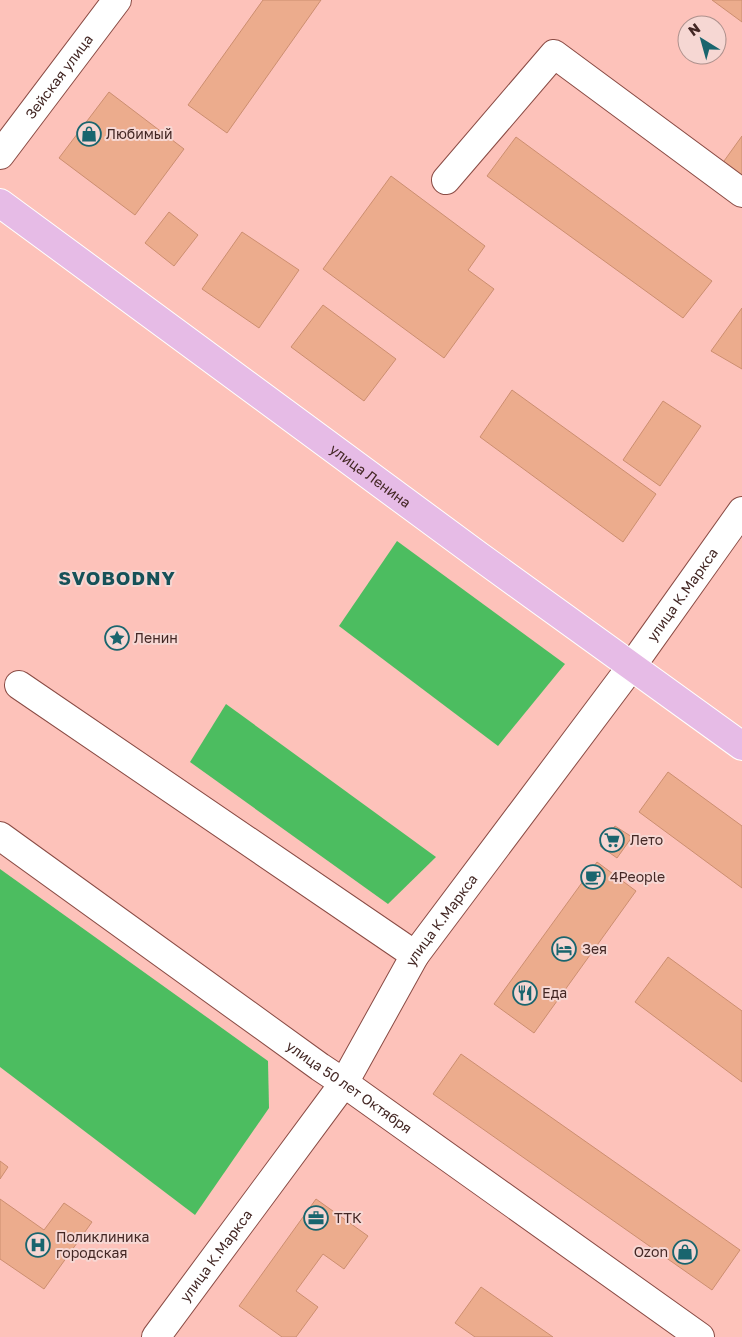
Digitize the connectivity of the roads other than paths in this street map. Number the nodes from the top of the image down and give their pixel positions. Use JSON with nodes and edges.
{"nodes":[{"id":1,"x":117,"y":0,"type":"edge"},
{"id":2,"x":0,"y":155,"type":"edge"},
{"id":3,"x":446,"y":180,"type":"dead end"},
{"id":4,"x":742,"y":193,"type":"edge"},
{"id":5,"x":0,"y":204,"type":"edge"},
{"id":6,"x":742,"y":511,"type":"edge"},
{"id":7,"x":631,"y":667,"type":"junction"},
{"id":8,"x":20,"y":685,"type":"dead end"},
{"id":9,"x":742,"y":746,"type":"edge"},
{"id":10,"x":0,"y":836,"type":"edge"},
{"id":11,"x":415,"y":955,"type":"junction"},
{"id":12,"x":344,"y":1082,"type":"junction"},
{"id":13,"x":156,"y":1337,"type":"edge"},
{"id":14,"x":700,"y":1337,"type":"edge"}],
"edges":[{"from":1,"to":2,"type":"street","name":"Зейская улица"},
{"from":3,"to":4,"type":"street"},
{"from":5,"to":7,"type":"main road","name":"улица Ленина"},
{"from":6,"to":7,"type":"street","name":"улица К.Маркса"},
{"from":7,"to":9,"type":"main road","name":"улица Ленина"},
{"from":7,"to":11,"type":"street","name":"улица К.Маркса"},
{"from":8,"to":11,"type":"street"},
{"from":10,"to":12,"type":"street","name":"улица 50 лет Октября"},
{"from":11,"to":12,"type":"street","name":"улица К.Маркса"},
{"from":12,"to":13,"type":"street","name":"улица К.Маркса"},
{"from":12,"to":14,"type":"street","name":"улица 50 лет Октября"}]}
